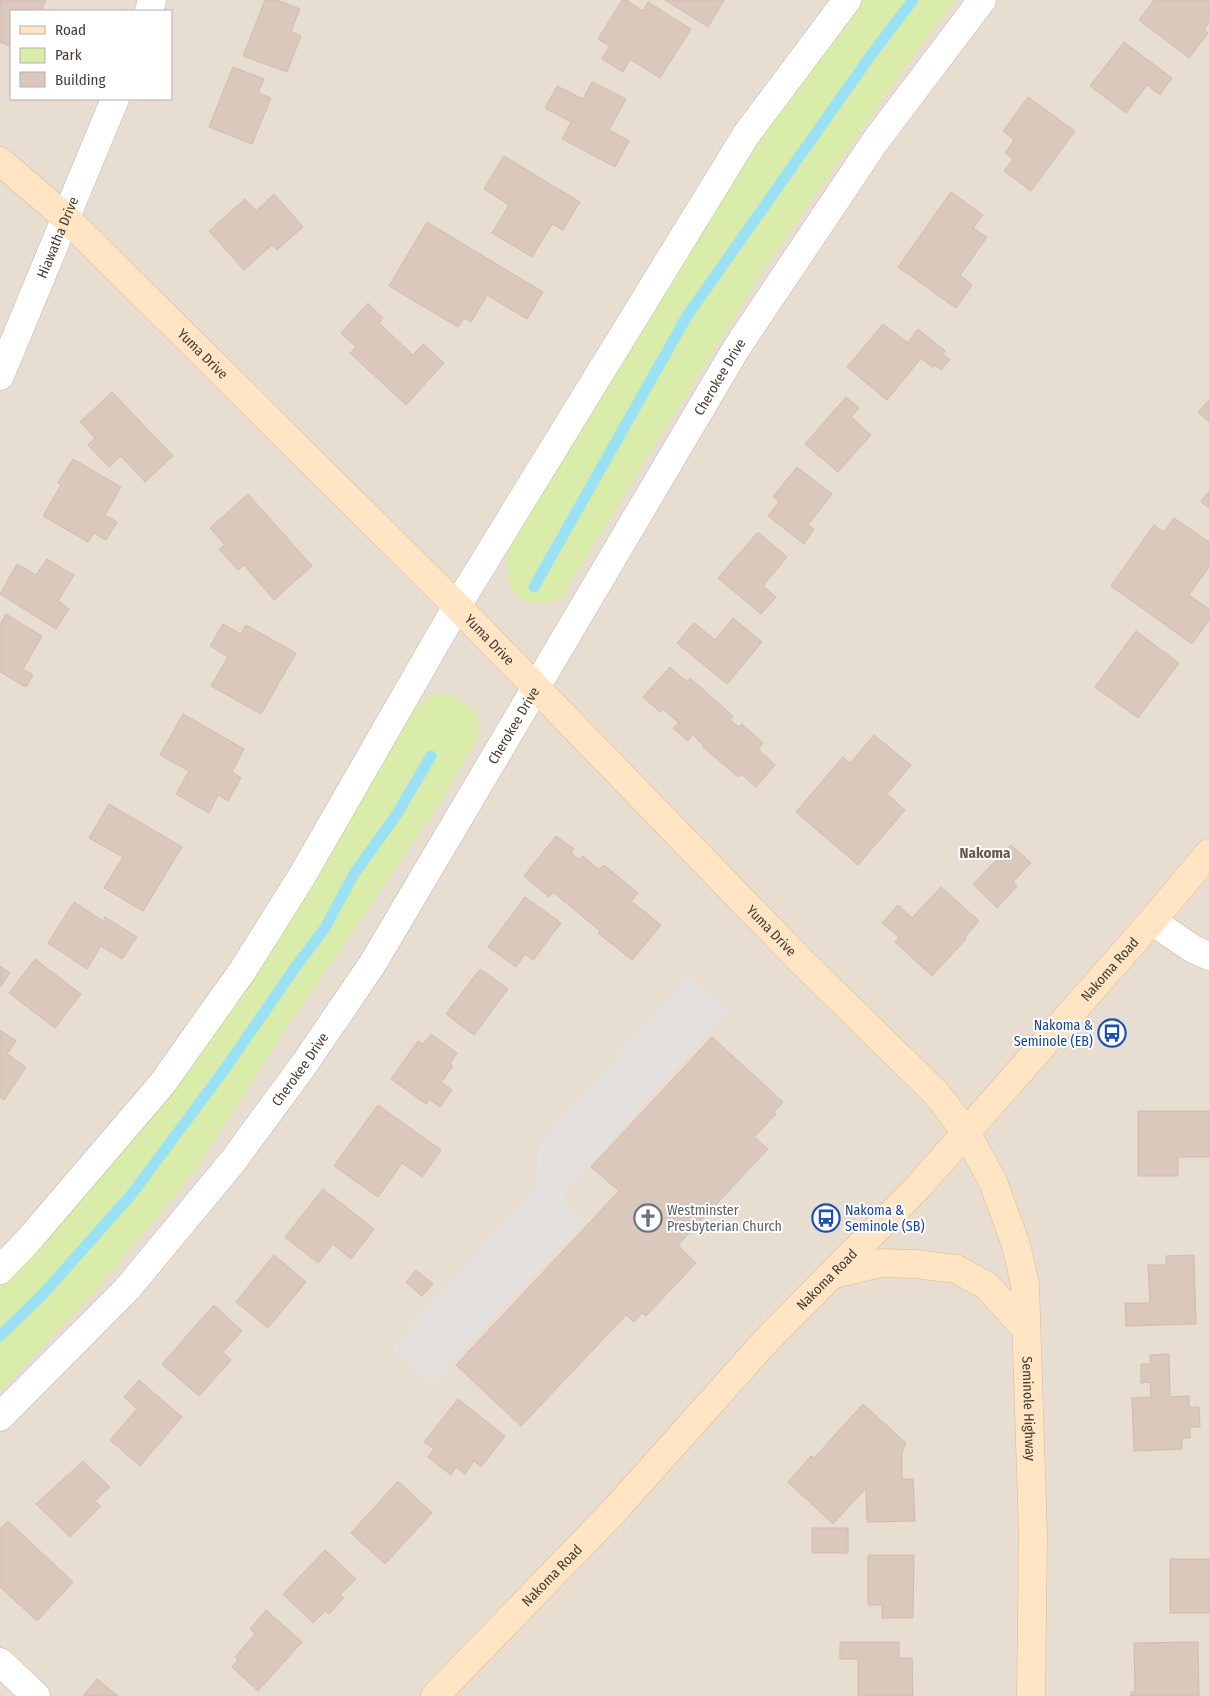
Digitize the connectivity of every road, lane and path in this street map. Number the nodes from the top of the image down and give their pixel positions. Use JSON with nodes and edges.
{"nodes":[{"id":1,"x":847,"y":0,"type":"edge"},
{"id":2,"x":982,"y":0,"type":"edge"},
{"id":3,"x":115,"y":100,"type":"edge"},
{"id":4,"x":0,"y":161,"type":"edge"},
{"id":5,"x":65,"y":216,"type":"junction"},
{"id":6,"x":0,"y":376,"type":"edge"},
{"id":7,"x":457,"y":606,"type":"junction"},
{"id":8,"x":535,"y":688,"type":"junction"},
{"id":9,"x":1209,"y":853,"type":"edge"},
{"id":10,"x":1152,"y":921,"type":"junction"},
{"id":11,"x":1209,"y":956,"type":"edge"},
{"id":12,"x":966,"y":1132,"type":"junction"},
{"id":13,"x":0,"y":1270,"type":"edge"},
{"id":14,"x":831,"y":1275,"type":"junction"},
{"id":15,"x":1026,"y":1329,"type":"junction"},
{"id":16,"x":0,"y":1417,"type":"edge"},
{"id":17,"x":0,"y":1662,"type":"edge"},
{"id":18,"x":36,"y":1696,"type":"edge"},
{"id":19,"x":435,"y":1696,"type":"edge"},
{"id":20,"x":1031,"y":1696,"type":"edge"}],
"edges":[{"from":1,"to":7,"type":"street"},
{"from":2,"to":8,"type":"street","name":"Cherokee Drive"},
{"from":3,"to":5,"type":"street","name":"Hiawatha Drive"},
{"from":4,"to":5,"type":"street","name":"Yuma Drive"},
{"from":5,"to":6,"type":"street","name":"Hiawatha Drive"},
{"from":5,"to":7,"type":"street","name":"Yuma Drive"},
{"from":7,"to":8,"type":"street","name":"Yuma Drive"},
{"from":7,"to":13,"type":"street"},
{"from":8,"to":12,"type":"street","name":"Yuma Drive"},
{"from":8,"to":16,"type":"street","name":"Cherokee Drive"},
{"from":9,"to":10,"type":"street","name":"Nakoma Road"},
{"from":10,"to":11,"type":"street"},
{"from":10,"to":12,"type":"street","name":"Nakoma Road"},
{"from":12,"to":14,"type":"street","name":"Nakoma Road"},
{"from":12,"to":15,"type":"street","name":"Seminole Highway"},
{"from":14,"to":15,"type":"street"},
{"from":14,"to":19,"type":"street","name":"Nakoma Road"},
{"from":15,"to":20,"type":"street","name":"Seminole Highway"},
{"from":17,"to":18,"type":"street"}]}
